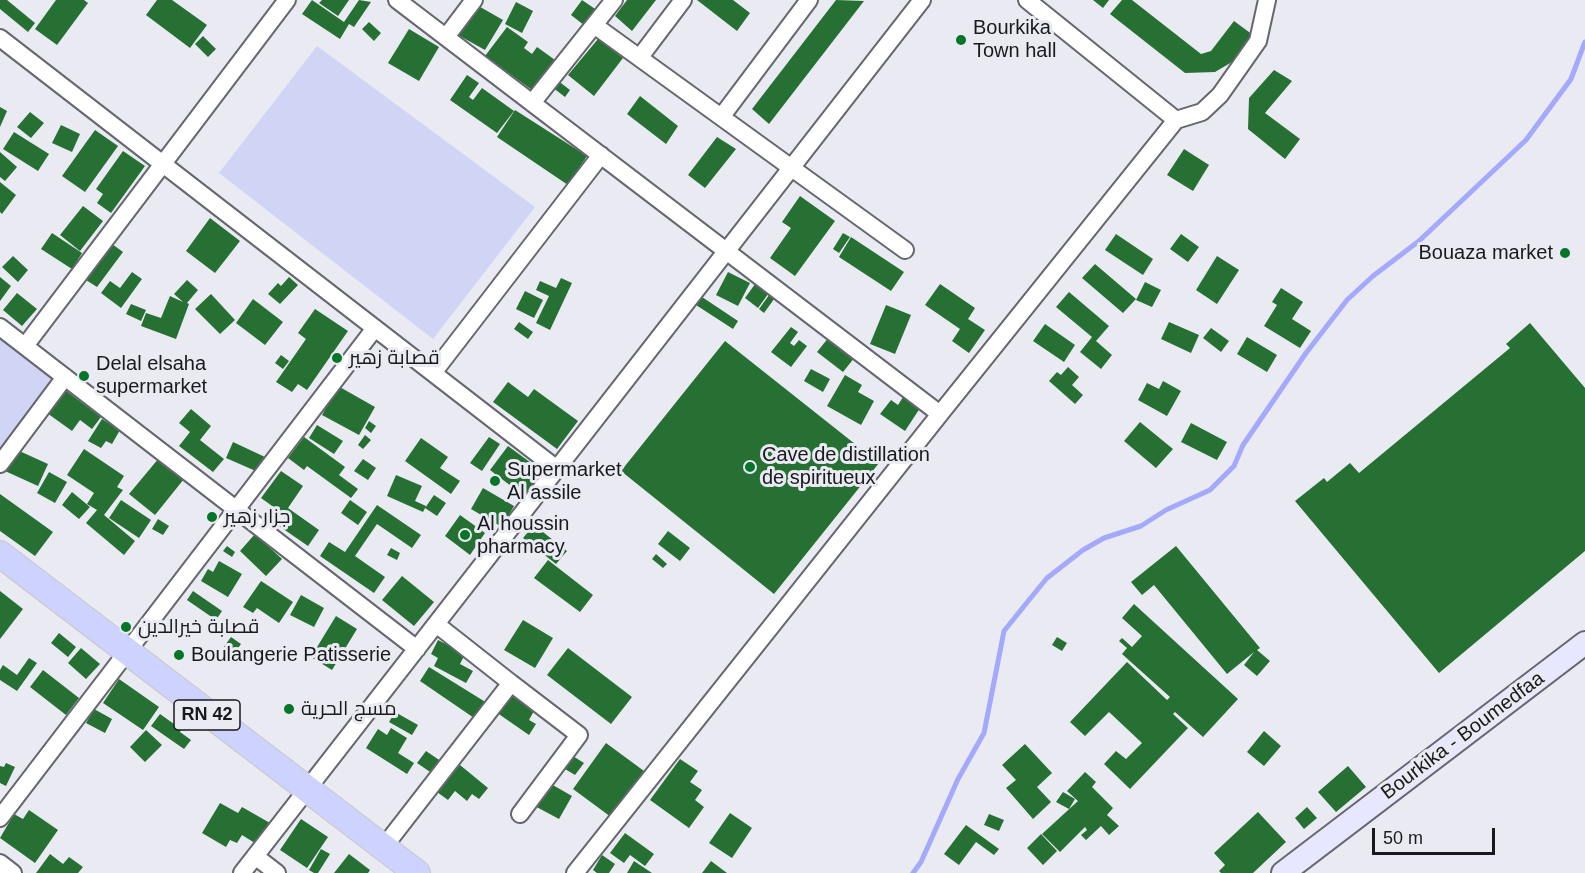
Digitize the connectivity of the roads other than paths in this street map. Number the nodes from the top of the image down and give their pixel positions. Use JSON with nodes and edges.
{"nodes":[{"id":1,"x":286,"y":0,"type":"edge"},
{"id":2,"x":397,"y":0,"type":"edge"},
{"id":3,"x":474,"y":0,"type":"edge"},
{"id":4,"x":614,"y":0,"type":"edge"},
{"id":5,"x":683,"y":0,"type":"edge"},
{"id":6,"x":809,"y":0,"type":"edge"},
{"id":7,"x":922,"y":0,"type":"edge"},
{"id":8,"x":1027,"y":0,"type":"edge"},
{"id":9,"x":1267,"y":0,"type":"edge"},
{"id":10,"x":594,"y":25,"type":"junction"},
{"id":11,"x":446,"y":37,"type":"junction"},
{"id":12,"x":0,"y":38,"type":"edge"},
{"id":13,"x":640,"y":57,"type":"junction"},
{"id":14,"x":532,"y":103,"type":"junction"},
{"id":15,"x":722,"y":116,"type":"junction"},
{"id":16,"x":1176,"y":120,"type":"junction"},
{"id":17,"x":601,"y":155,"type":"junction"},
{"id":18,"x":161,"y":164,"type":"junction"},
{"id":19,"x":792,"y":166,"type":"junction"},
{"id":20,"x":727,"y":250,"type":"junction"},
{"id":21,"x":905,"y":250,"type":"dead end"},
{"id":22,"x":0,"y":327,"type":"edge"},
{"id":23,"x":375,"y":328,"type":"junction"},
{"id":24,"x":25,"y":346,"type":"junction"},
{"id":25,"x":433,"y":373,"type":"junction"},
{"id":26,"x":65,"y":377,"type":"junction"},
{"id":27,"x":940,"y":414,"type":"junction"},
{"id":28,"x":0,"y":464,"type":"edge"},
{"id":29,"x":557,"y":469,"type":"junction"},
{"id":30,"x":237,"y":511,"type":"junction"},
{"id":31,"x":0,"y":554,"type":"edge"},
{"id":32,"x":436,"y":624,"type":"junction"},
{"id":33,"x":1585,"y":643,"type":"edge"},
{"id":34,"x":417,"y":649,"type":"junction"},
{"id":35,"x":126,"y":653,"type":"junction"},
{"id":36,"x":511,"y":683,"type":"junction"},
{"id":37,"x":306,"y":790,"type":"junction"},
{"id":38,"x":520,"y":814,"type":"dead end"},
{"id":39,"x":0,"y":818,"type":"edge"},
{"id":40,"x":383,"y":848,"type":"junction"},
{"id":41,"x":255,"y":856,"type":"junction"},
{"id":42,"x":0,"y":863,"type":"edge"},
{"id":43,"x":13,"y":873,"type":"edge"},
{"id":44,"x":242,"y":873,"type":"edge"},
{"id":45,"x":277,"y":873,"type":"edge"},
{"id":46,"x":417,"y":873,"type":"edge"},
{"id":47,"x":575,"y":873,"type":"edge"},
{"id":48,"x":1283,"y":873,"type":"edge"}],
"edges":[{"from":1,"to":18,"type":"street"},
{"from":2,"to":11,"type":"street"},
{"from":3,"to":11,"type":"street"},
{"from":4,"to":10,"type":"street"},
{"from":5,"to":13,"type":"street"},
{"from":6,"to":15,"type":"street"},
{"from":7,"to":19,"type":"street"},
{"from":8,"to":16,"type":"street"},
{"from":9,"to":16,"type":"street"},
{"from":10,"to":13,"type":"street"},
{"from":10,"to":14,"type":"street"},
{"from":11,"to":14,"type":"street"},
{"from":12,"to":18,"type":"street"},
{"from":13,"to":15,"type":"street"},
{"from":14,"to":17,"type":"street"},
{"from":15,"to":19,"type":"street"},
{"from":16,"to":27,"type":"street"},
{"from":17,"to":20,"type":"street"},
{"from":17,"to":25,"type":"street"},
{"from":18,"to":23,"type":"street"},
{"from":18,"to":24,"type":"street"},
{"from":19,"to":20,"type":"street"},
{"from":19,"to":21,"type":"street"},
{"from":20,"to":27,"type":"street"},
{"from":20,"to":29,"type":"street"},
{"from":22,"to":24,"type":"street"},
{"from":23,"to":25,"type":"street"},
{"from":23,"to":30,"type":"street"},
{"from":24,"to":26,"type":"street"},
{"from":25,"to":29,"type":"street"},
{"from":26,"to":28,"type":"street"},
{"from":26,"to":30,"type":"street"},
{"from":27,"to":47,"type":"street"},
{"from":29,"to":32,"type":"street"},
{"from":30,"to":34,"type":"street"},
{"from":30,"to":35,"type":"street"},
{"from":31,"to":35,"type":"main road","number":"RN 42"},
{"from":32,"to":34,"type":"street"},
{"from":32,"to":36,"type":"street"},
{"from":33,"to":48,"type":"main road","name":"Bourkika - Boumedfaa"},
{"from":34,"to":37,"type":"street"},
{"from":35,"to":37,"type":"main road","number":"RN 42"},
{"from":35,"to":39,"type":"street"},
{"from":36,"to":38,"type":"street"},
{"from":36,"to":40,"type":"street"},
{"from":37,"to":40,"type":"main road","number":"RN 42"},
{"from":37,"to":41,"type":"street"},
{"from":40,"to":46,"type":"main road","number":"RN 42"},
{"from":41,"to":44,"type":"street"},
{"from":41,"to":45,"type":"street"},
{"from":42,"to":43,"type":"street"}]}
